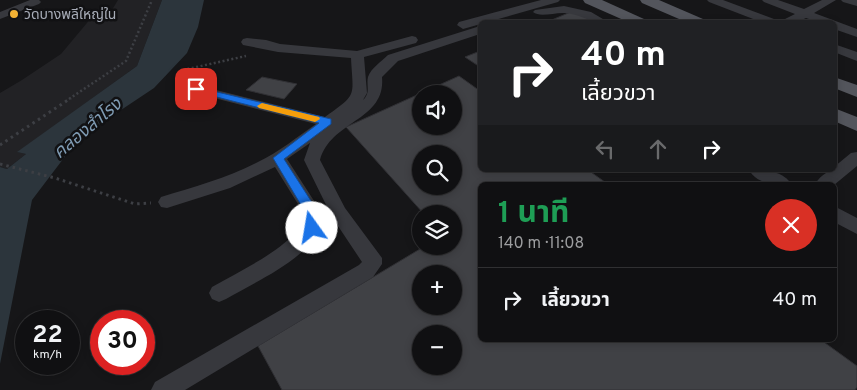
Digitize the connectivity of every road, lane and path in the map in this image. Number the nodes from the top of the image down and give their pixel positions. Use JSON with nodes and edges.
{"nodes":[{"id":1,"x":152,"y":0,"type":"edge"},
{"id":2,"x":500,"y":0,"type":"edge"},
{"id":3,"x":554,"y":0,"type":"edge"},
{"id":4,"x":590,"y":0,"type":"edge"},
{"id":5,"x":647,"y":0,"type":"edge"},
{"id":6,"x":714,"y":0,"type":"edge"},
{"id":7,"x":768,"y":0,"type":"edge"},
{"id":8,"x":830,"y":0,"type":"edge"},
{"id":9,"x":847,"y":0,"type":"edge"},
{"id":10,"x":35,"y":2,"type":"dead end"},
{"id":11,"x":857,"y":3,"type":"edge"},
{"id":12,"x":518,"y":10,"type":"junction"},
{"id":13,"x":805,"y":14,"type":"junction"},
{"id":14,"x":0,"y":16,"type":"edge"},
{"id":15,"x":482,"y":20,"type":"edge"},
{"id":16,"x":509,"y":20,"type":"edge"},
{"id":17,"x":598,"y":20,"type":"edge"},
{"id":18,"x":635,"y":20,"type":"edge"},
{"id":19,"x":693,"y":20,"type":"edge"},
{"id":20,"x":765,"y":20,"type":"edge"},
{"id":21,"x":793,"y":20,"type":"edge"},
{"id":22,"x":822,"y":20,"type":"edge"},
{"id":23,"x":478,"y":21,"type":"edge"},
{"id":24,"x":837,"y":26,"type":"edge"},
{"id":25,"x":478,"y":31,"type":"edge"},
{"id":26,"x":857,"y":33,"type":"edge"},
{"id":27,"x":248,"y":48,"type":"joint"},
{"id":28,"x":837,"y":49,"type":"edge"},
{"id":29,"x":357,"y":55,"type":"junction"},
{"id":30,"x":857,"y":57,"type":"edge"},
{"id":31,"x":183,"y":70,"type":"dead end"},
{"id":32,"x":837,"y":83,"type":"edge"},
{"id":33,"x":196,"y":89,"type":"dead end"},
{"id":34,"x":857,"y":92,"type":"edge"},
{"id":35,"x":837,"y":115,"type":"edge"},
{"id":36,"x":327,"y":122,"type":"junction"},
{"id":37,"x":857,"y":125,"type":"edge"},
{"id":38,"x":0,"y":145,"type":"edge"},
{"id":39,"x":857,"y":157,"type":"edge"},
{"id":40,"x":278,"y":158,"type":"junction"},
{"id":41,"x":0,"y":164,"type":"edge"},
{"id":42,"x":827,"y":182,"type":"edge"},
{"id":43,"x":167,"y":202,"type":"joint"},
{"id":44,"x":837,"y":215,"type":"edge"},
{"id":45,"x":855,"y":222,"type":"edge"},
{"id":46,"x":218,"y":293,"type":"dead end"},
{"id":47,"x":163,"y":390,"type":"edge"}],
"edges":[{"from":1,"to":38,"type":"path"},
{"from":2,"to":12,"type":"street"},
{"from":3,"to":12,"type":"street"},
{"from":4,"to":18,"type":"main road"},
{"from":5,"to":19,"type":"main road"},
{"from":6,"to":20,"type":"street"},
{"from":7,"to":13,"type":"street"},
{"from":8,"to":13,"type":"street"},
{"from":9,"to":11,"type":"street"},
{"from":10,"to":14,"type":"street"},
{"from":12,"to":15,"type":"street"},
{"from":13,"to":21,"type":"street"},
{"from":13,"to":22,"type":"street"},
{"from":16,"to":17,"type":"street"},
{"from":23,"to":29,"type":"street"},
{"from":24,"to":26,"type":"street"},
{"from":25,"to":47,"type":"street"},
{"from":27,"to":29,"type":"street"},
{"from":27,"to":31,"type":"path"},
{"from":28,"to":30,"type":"street"},
{"from":29,"to":36,"type":"street"},
{"from":32,"to":34,"type":"main road"},
{"from":33,"to":36,"type":"street"},
{"from":35,"to":37,"type":"main road"},
{"from":36,"to":40,"type":"street"},
{"from":39,"to":42,"type":"street"},
{"from":40,"to":43,"type":"street"},
{"from":40,"to":46,"type":"street"},
{"from":41,"to":43,"type":"path"},
{"from":44,"to":45,"type":"street"}]}
